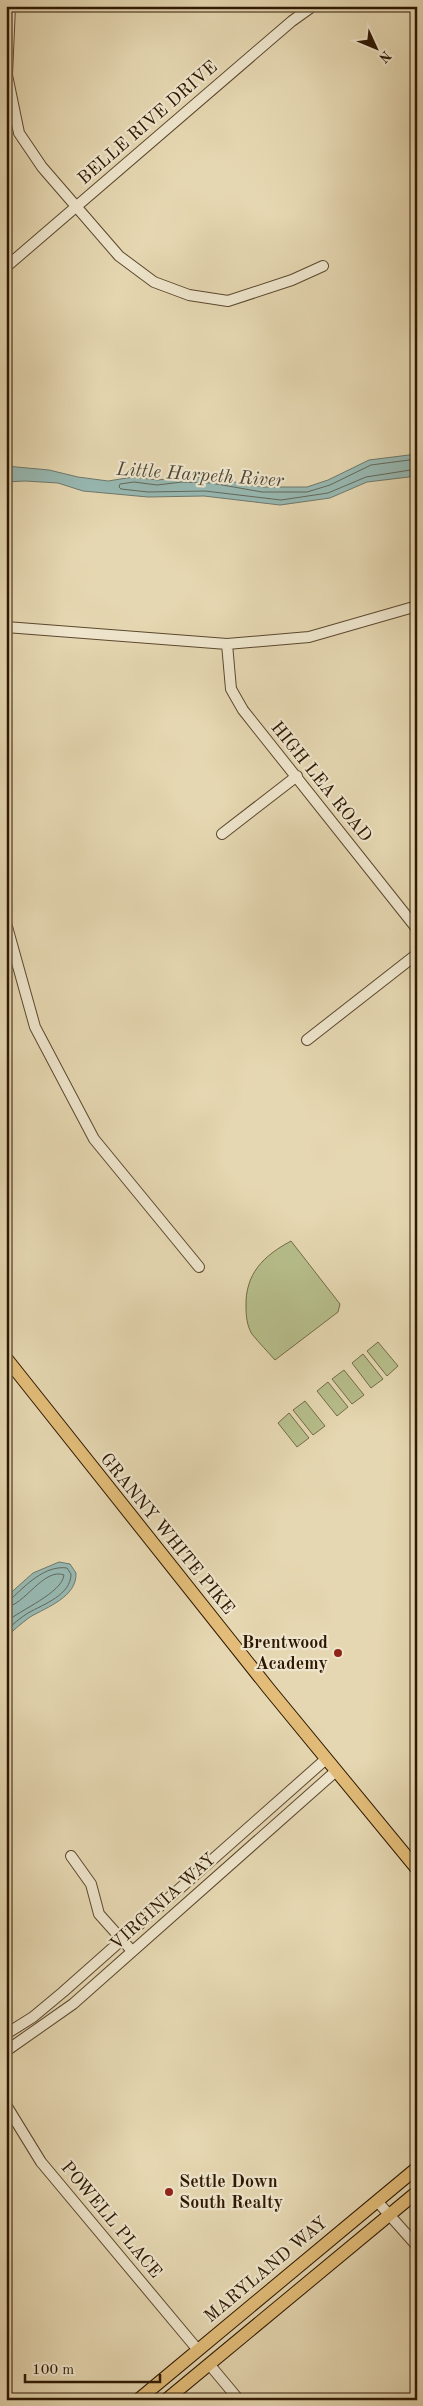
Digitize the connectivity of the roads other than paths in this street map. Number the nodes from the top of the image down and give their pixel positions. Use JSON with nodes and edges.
{"nodes":[{"id":1,"x":10,"y":6,"type":"edge"},
{"id":2,"x":313,"y":6,"type":"edge"},
{"id":3,"x":6,"y":75,"type":"edge"},
{"id":4,"x":77,"y":207,"type":"junction"},
{"id":5,"x":323,"y":266,"type":"dead end"},
{"id":6,"x":6,"y":267,"type":"edge"},
{"id":7,"x":417,"y":606,"type":"edge"},
{"id":8,"x":6,"y":627,"type":"edge"},
{"id":9,"x":227,"y":644,"type":"junction"},
{"id":10,"x":297,"y":776,"type":"junction"},
{"id":11,"x":222,"y":834,"type":"dead end"},
{"id":12,"x":6,"y":923,"type":"edge"},
{"id":13,"x":417,"y":929,"type":"edge"},
{"id":14,"x":417,"y":954,"type":"edge"},
{"id":15,"x":307,"y":1040,"type":"dead end"},
{"id":16,"x":199,"y":1268,"type":"dead end"},
{"id":17,"x":6,"y":1358,"type":"edge"},
{"id":18,"x":326,"y":1758,"type":"junction"},
{"id":19,"x":336,"y":1771,"type":"junction"},
{"id":20,"x":71,"y":1856,"type":"dead end"},
{"id":21,"x":417,"y":1869,"type":"edge"},
{"id":22,"x":121,"y":1940,"type":"junction"},
{"id":23,"x":132,"y":1951,"type":"junction"},
{"id":24,"x":6,"y":2034,"type":"edge"},
{"id":25,"x":6,"y":2051,"type":"edge"},
{"id":26,"x":6,"y":2105,"type":"edge"},
{"id":27,"x":417,"y":2168,"type":"edge"},
{"id":28,"x":417,"y":2192,"type":"edge"},
{"id":29,"x":377,"y":2200,"type":"junction"},
{"id":30,"x":390,"y":2214,"type":"junction"},
{"id":31,"x":417,"y":2246,"type":"edge"},
{"id":32,"x":198,"y":2350,"type":"junction"},
{"id":33,"x":209,"y":2364,"type":"junction"},
{"id":34,"x":138,"y":2400,"type":"edge"},
{"id":35,"x":166,"y":2400,"type":"edge"},
{"id":36,"x":239,"y":2400,"type":"edge"}],
"edges":[{"from":1,"to":3,"type":"street"},
{"from":2,"to":4,"type":"street","name":"BELLE RIVE DRIVE"},
{"from":3,"to":4,"type":"street"},
{"from":4,"to":5,"type":"street"},
{"from":4,"to":6,"type":"street","name":"BELLE RIVE DRIVE"},
{"from":7,"to":9,"type":"street"},
{"from":8,"to":9,"type":"street"},
{"from":9,"to":10,"type":"street","name":"HIGH LEA ROAD"},
{"from":10,"to":11,"type":"street"},
{"from":10,"to":13,"type":"street","name":"HIGH LEA ROAD"},
{"from":12,"to":16,"type":"street"},
{"from":14,"to":15,"type":"street"},
{"from":17,"to":18,"type":"main road","name":"GRANNY WHITE PIKE"},
{"from":18,"to":19,"type":"main road","name":"GRANNY WHITE PIKE"},
{"from":18,"to":22,"type":"street","name":"VIRGINIA WAY"},
{"from":19,"to":21,"type":"main road","name":"GRANNY WHITE PIKE"},
{"from":19,"to":23,"type":"street","name":"VIRGINIA WAY"},
{"from":20,"to":22,"type":"street"},
{"from":22,"to":23,"type":"street"},
{"from":22,"to":24,"type":"street","name":"VIRGINIA WAY"},
{"from":23,"to":25,"type":"street","name":"VIRGINIA WAY"},
{"from":26,"to":32,"type":"street","name":"POWELL PLACE"},
{"from":27,"to":29,"type":"main road","name":"MARYLAND WAY"},
{"from":28,"to":30,"type":"main road","name":"MARYLAND WAY"},
{"from":29,"to":30,"type":"street"},
{"from":29,"to":32,"type":"main road","name":"MARYLAND WAY"},
{"from":30,"to":31,"type":"street"},
{"from":30,"to":33,"type":"main road","name":"MARYLAND WAY"},
{"from":32,"to":33,"type":"main road"},
{"from":32,"to":34,"type":"main road","name":"MARYLAND WAY"},
{"from":33,"to":35,"type":"main road","name":"MARYLAND WAY"},
{"from":33,"to":36,"type":"street"}]}
